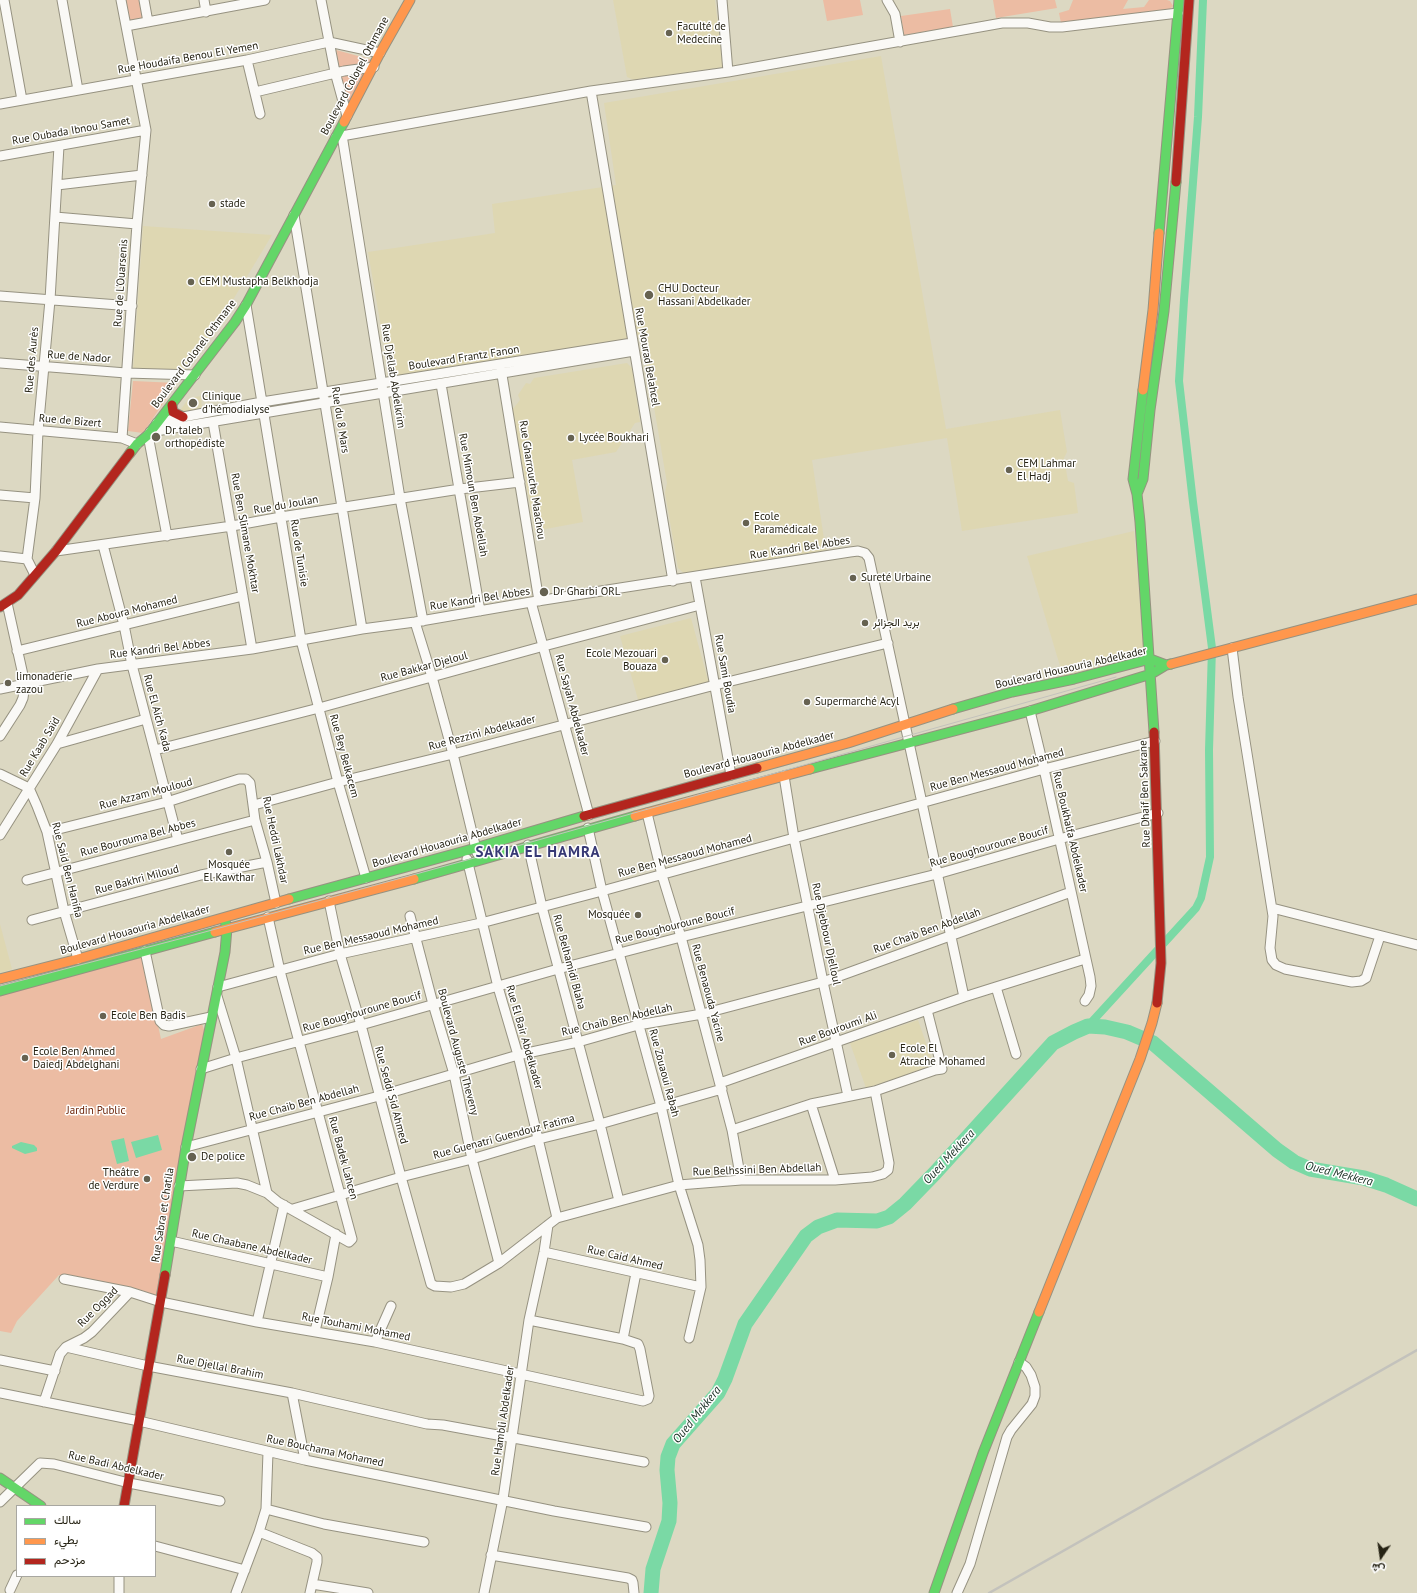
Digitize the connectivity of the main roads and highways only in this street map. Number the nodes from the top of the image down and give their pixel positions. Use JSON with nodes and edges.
{"nodes":[{"id":1,"x":410,"y":0,"type":"edge"},
{"id":2,"x":1179,"y":0,"type":"edge"},
{"id":3,"x":1189,"y":0,"type":"edge"},
{"id":4,"x":1166,"y":168,"type":"junction"},
{"id":5,"x":1177,"y":169,"type":"junction"},
{"id":6,"x":172,"y":405,"type":"junction"},
{"id":7,"x":183,"y":417,"type":"road end"},
{"id":8,"x":1137,"y":494,"type":"junction"},
{"id":9,"x":1416,"y":602,"type":"edge"},
{"id":10,"x":4,"y":605,"type":"edge"},
{"id":11,"x":1150,"y":659,"type":"junction"},
{"id":12,"x":1166,"y":665,"type":"junction"},
{"id":13,"x":1151,"y":674,"type":"junction"},
{"id":14,"x":224,"y":918,"type":"junction"},
{"id":15,"x":228,"y":928,"type":"junction"},
{"id":16,"x":0,"y":980,"type":"edge"},
{"id":17,"x":0,"y":990,"type":"edge"},
{"id":18,"x":0,"y":1478,"type":"edge"},
{"id":19,"x":40,"y":1505,"type":"edge"},
{"id":20,"x":124,"y":1505,"type":"edge"},
{"id":21,"x":934,"y":1593,"type":"edge"}],
"edges":[{"from":1,"to":6,"type":"main road","name":"Boulevard Colonel Othmane"},
{"from":2,"to":4,"type":"main road","name":"Rue Dhaif Ben Sakrane"},
{"from":3,"to":5,"type":"main road"},
{"from":4,"to":5,"type":"main road"},
{"from":4,"to":8,"type":"main road","name":"Rue Dhaif Ben Sakrane"},
{"from":5,"to":8,"type":"main road"},
{"from":6,"to":7,"type":"main road"},
{"from":6,"to":10,"type":"main road","name":"Boulevard Colonel Othmane"},
{"from":8,"to":11,"type":"main road","name":"Rue Dhaif Ben Sakrane"},
{"from":9,"to":12,"type":"main road"},
{"from":11,"to":12,"type":"main road","name":"Boulevard Houaouria Abdelkader"},
{"from":11,"to":13,"type":"main road","name":"Rue Dhaif Ben Sakrane"},
{"from":11,"to":14,"type":"main road","name":"Boulevard Houaouria Abdelkader"},
{"from":12,"to":13,"type":"main road","name":"Boulevard Houaouria Abdelkader"},
{"from":13,"to":15,"type":"main road","name":"Boulevard Houaouria Abdelkader"},
{"from":13,"to":21,"type":"main road","name":"Rue Dhaif Ben Sakrane"},
{"from":14,"to":15,"type":"main road"},
{"from":14,"to":16,"type":"main road","name":"Boulevard Houaouria Abdelkader"},
{"from":15,"to":17,"type":"main road","name":"Boulevard Houaouria Abdelkader"},
{"from":15,"to":20,"type":"main road","name":"Rue Sabra et Chatila"},
{"from":18,"to":19,"type":"main road"}]}
